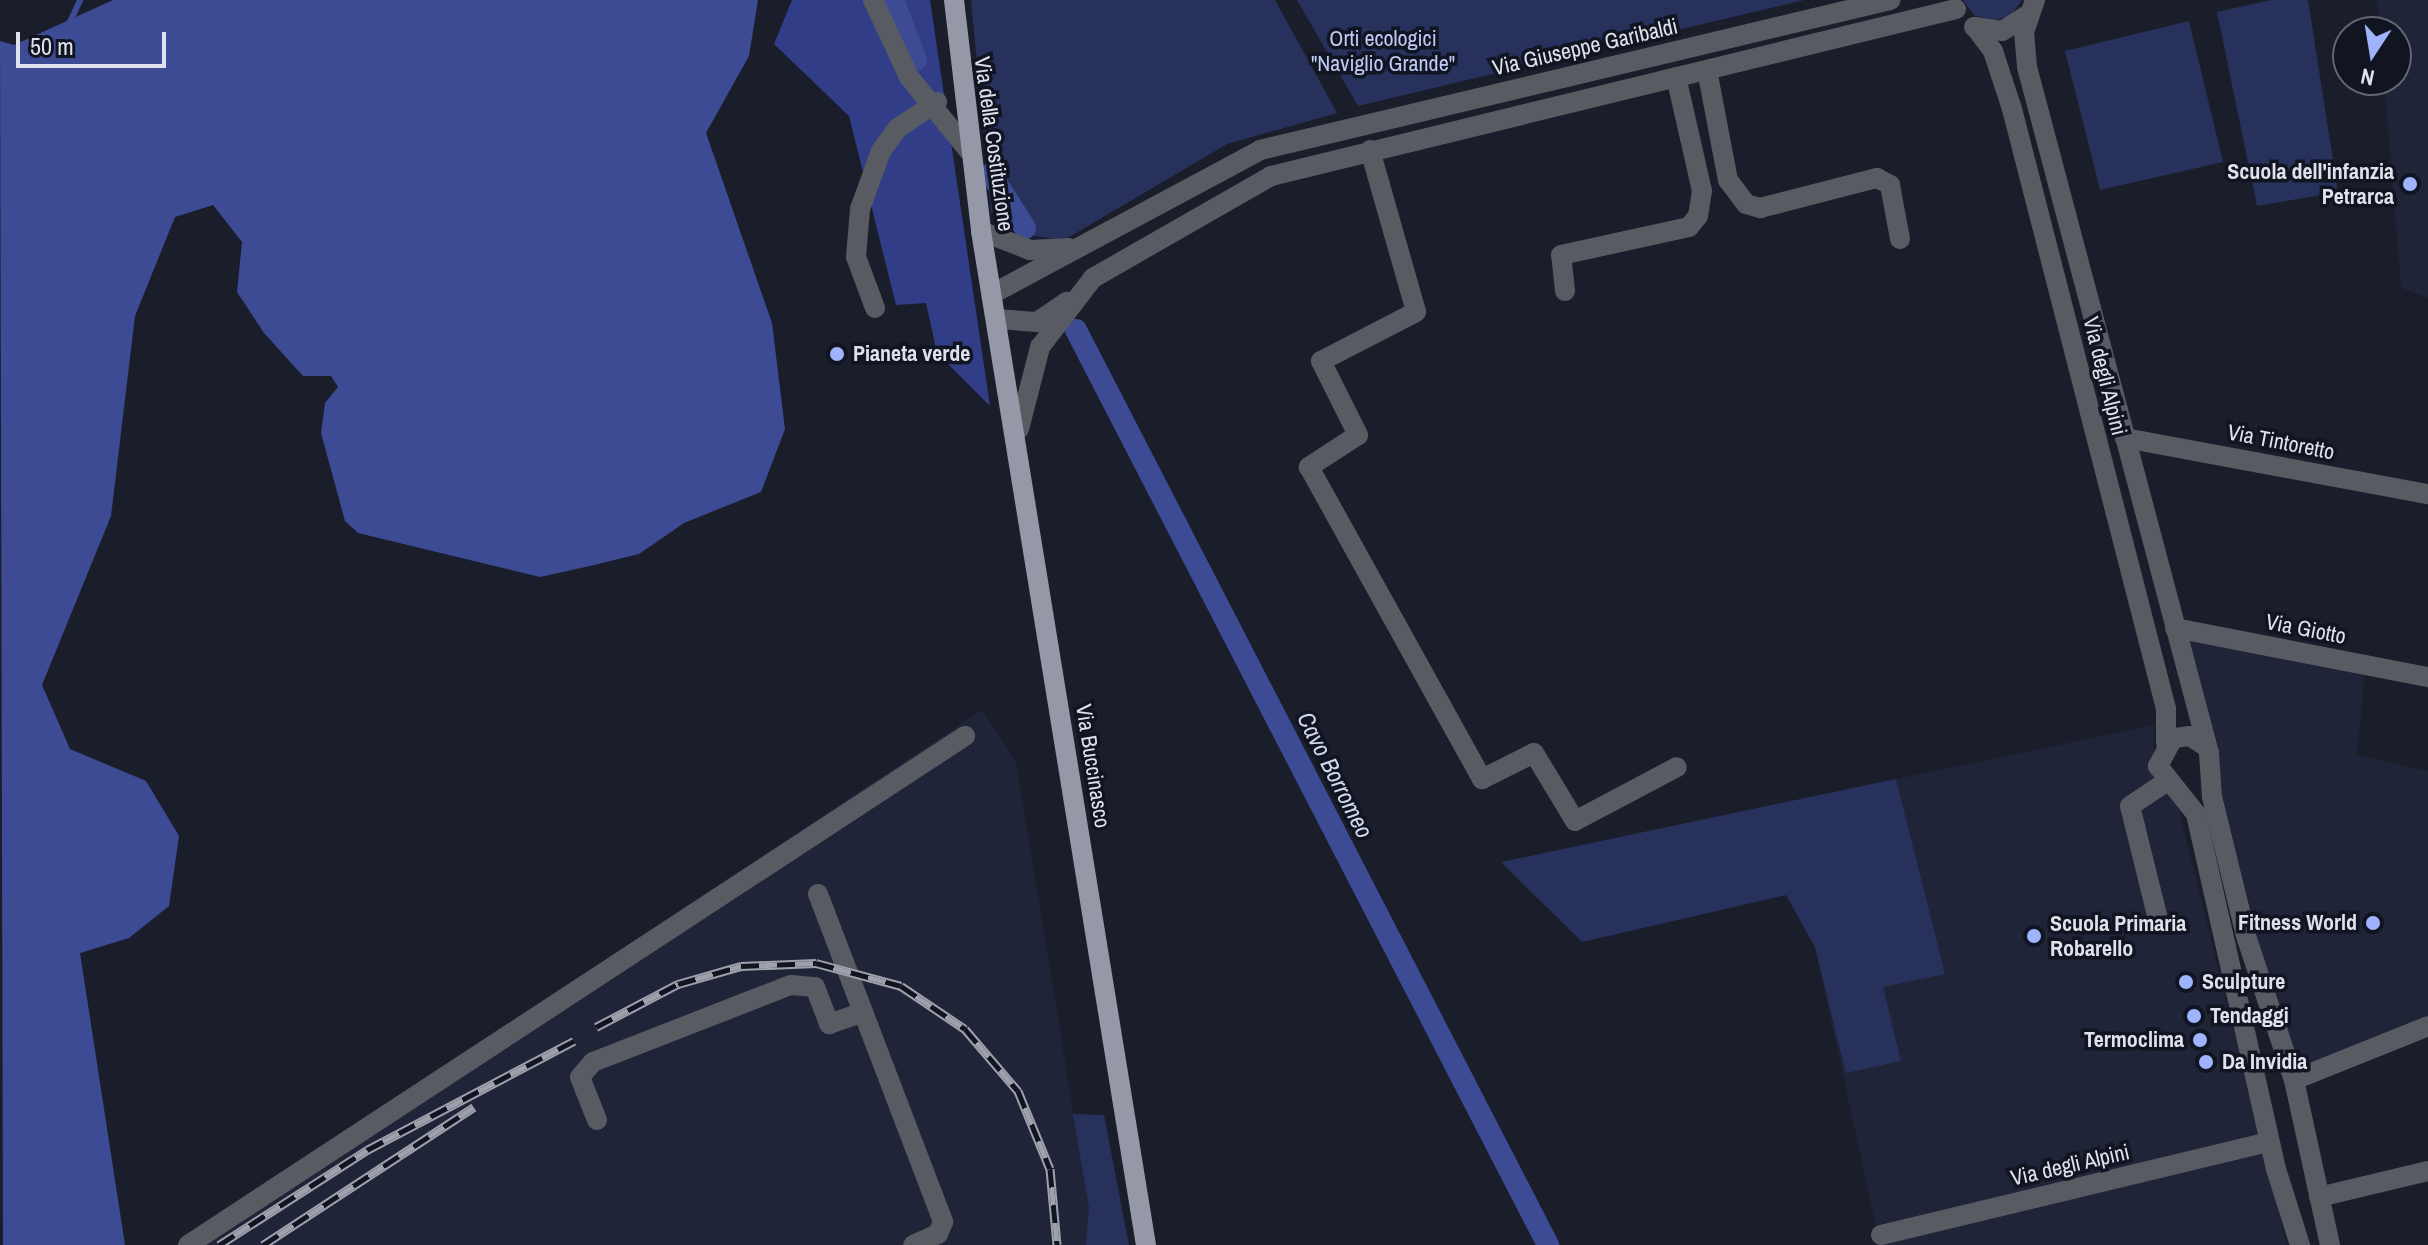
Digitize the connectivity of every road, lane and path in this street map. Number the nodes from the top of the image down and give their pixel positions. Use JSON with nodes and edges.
{"nodes":[{"id":1,"x":873,"y":0,"type":"edge"},
{"id":2,"x":954,"y":0,"type":"edge"},
{"id":3,"x":1890,"y":0,"type":"edge"},
{"id":4,"x":1954,"y":4,"type":"edge"},
{"id":5,"x":2032,"y":7,"type":"edge"},
{"id":6,"x":1975,"y":27,"type":"junction"},
{"id":7,"x":1707,"y":70,"type":"junction"},
{"id":8,"x":1676,"y":77,"type":"junction"},
{"id":9,"x":937,"y":102,"type":"junction"},
{"id":10,"x":1370,"y":150,"type":"junction"},
{"id":11,"x":969,"y":151,"type":"junction"},
{"id":12,"x":981,"y":231,"type":"junction"},
{"id":13,"x":1900,"y":239,"type":"dead end"},
{"id":14,"x":1077,"y":248,"type":"junction"},
{"id":15,"x":1565,"y":291,"type":"dead end"},
{"id":16,"x":992,"y":294,"type":"junction"},
{"id":17,"x":1074,"y":298,"type":"junction"},
{"id":18,"x":875,"y":308,"type":"dead end"},
{"id":19,"x":997,"y":319,"type":"junction"},
{"id":20,"x":1019,"y":429,"type":"junction"},
{"id":21,"x":2125,"y":438,"type":"junction"},
{"id":22,"x":2428,"y":494,"type":"edge"},
{"id":23,"x":2175,"y":628,"type":"junction"},
{"id":24,"x":2428,"y":677,"type":"edge"},
{"id":25,"x":965,"y":736,"type":"dead end"},
{"id":26,"x":2166,"y":743,"type":"junction"},
{"id":27,"x":2205,"y":746,"type":"junction"},
{"id":28,"x":1677,"y":767,"type":"dead end"},
{"id":29,"x":2209,"y":771,"type":"junction"},
{"id":30,"x":2170,"y":784,"type":"junction"},
{"id":31,"x":818,"y":894,"type":"dead end"},
{"id":32,"x":2157,"y":915,"type":"dead end"},
{"id":33,"x":863,"y":1012,"type":"junction"},
{"id":34,"x":2428,"y":1026,"type":"edge"},
{"id":35,"x":2294,"y":1080,"type":"junction"},
{"id":36,"x":597,"y":1120,"type":"dead end"},
{"id":37,"x":2269,"y":1142,"type":"junction"},
{"id":38,"x":2428,"y":1171,"type":"edge"},
{"id":39,"x":2319,"y":1197,"type":"junction"},
{"id":40,"x":1881,"y":1235,"type":"dead end"},
{"id":41,"x":188,"y":1245,"type":"edge"},
{"id":42,"x":913,"y":1245,"type":"edge"},
{"id":43,"x":1146,"y":1245,"type":"edge"},
{"id":44,"x":2300,"y":1245,"type":"edge"},
{"id":45,"x":2330,"y":1245,"type":"edge"}],
"edges":[{"from":1,"to":9,"type":"street"},
{"from":2,"to":11,"type":"main road","name":"Via della Costituzione"},
{"from":3,"to":14,"type":"street","name":"Via Giuseppe Garibaldi"},
{"from":4,"to":6,"type":"street","name":"Via degli Alpini"},
{"from":4,"to":7,"type":"street"},
{"from":5,"to":6,"type":"street"},
{"from":5,"to":21,"type":"street"},
{"from":6,"to":26,"type":"street","name":"Via degli Alpini"},
{"from":7,"to":8,"type":"street"},
{"from":7,"to":13,"type":"street"},
{"from":8,"to":10,"type":"street"},
{"from":8,"to":15,"type":"street"},
{"from":9,"to":11,"type":"street"},
{"from":9,"to":18,"type":"street"},
{"from":10,"to":17,"type":"street"},
{"from":10,"to":28,"type":"street"},
{"from":11,"to":12,"type":"main road","name":"Via della Costituzione"},
{"from":12,"to":14,"type":"street"},
{"from":12,"to":16,"type":"main road","name":"Via della Costituzione"},
{"from":14,"to":16,"type":"street","name":"Via Giuseppe Garibaldi"},
{"from":16,"to":19,"type":"main road","name":"Via Buccinasco"},
{"from":17,"to":19,"type":"street"},
{"from":17,"to":20,"type":"street"},
{"from":19,"to":20,"type":"main road","name":"Via Buccinasco"},
{"from":20,"to":43,"type":"main road","name":"Via Buccinasco"},
{"from":21,"to":22,"type":"street","name":"Via Tintoretto"},
{"from":21,"to":23,"type":"street"},
{"from":23,"to":24,"type":"street","name":"Via Giotto"},
{"from":23,"to":27,"type":"street"},
{"from":25,"to":41,"type":"street"},
{"from":26,"to":27,"type":"street"},
{"from":26,"to":30,"type":"street"},
{"from":27,"to":29,"type":"street"},
{"from":29,"to":30,"type":"street"},
{"from":29,"to":35,"type":"street"},
{"from":30,"to":32,"type":"street"},
{"from":30,"to":37,"type":"street"},
{"from":31,"to":33,"type":"street"},
{"from":33,"to":36,"type":"street"},
{"from":33,"to":42,"type":"street"},
{"from":34,"to":35,"type":"street"},
{"from":35,"to":39,"type":"street"},
{"from":37,"to":40,"type":"street","name":"Via degli Alpini"},
{"from":37,"to":44,"type":"street"},
{"from":38,"to":39,"type":"street"},
{"from":39,"to":45,"type":"street"}]}
